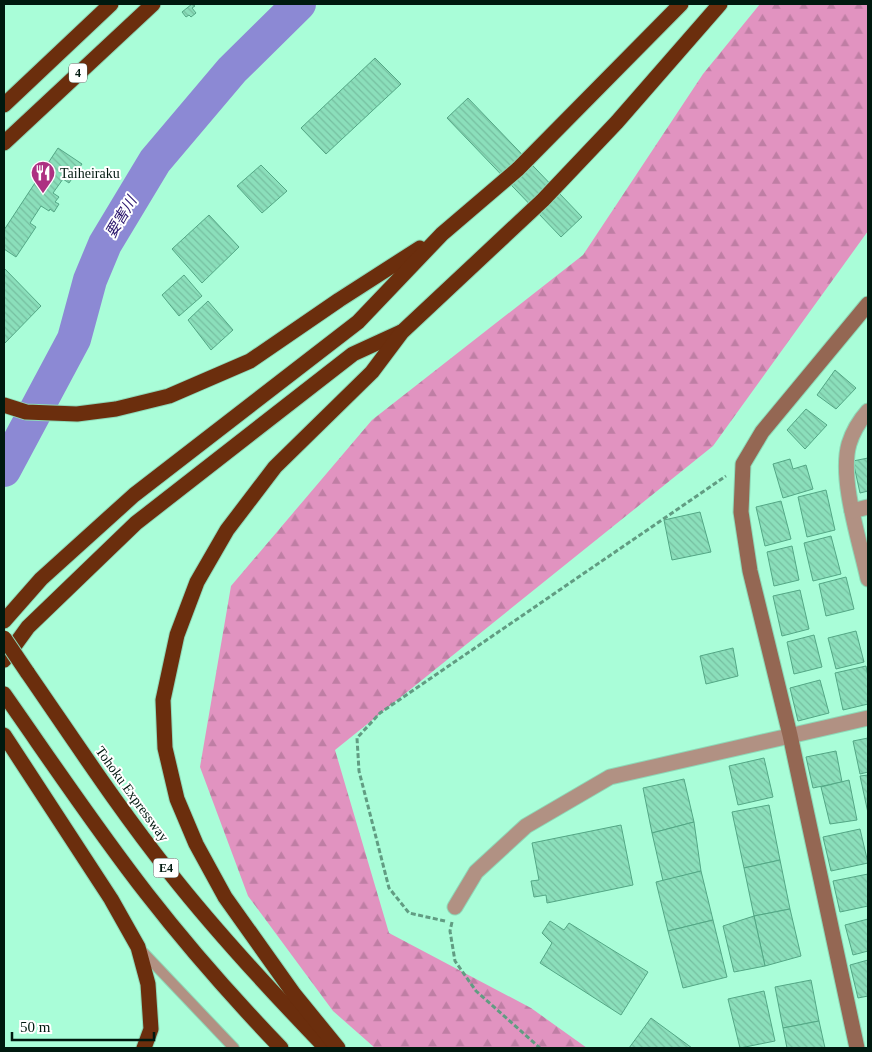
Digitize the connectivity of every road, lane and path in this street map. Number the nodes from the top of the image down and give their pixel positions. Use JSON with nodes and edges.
{"nodes":[{"id":1,"x":112,"y":4,"type":"edge"},
{"id":2,"x":153,"y":4,"type":"edge"},
{"id":3,"x":681,"y":4,"type":"edge"},
{"id":4,"x":720,"y":4,"type":"edge"},
{"id":5,"x":4,"y":105,"type":"edge"},
{"id":6,"x":4,"y":143,"type":"edge"},
{"id":7,"x":442,"y":234,"type":"junction"},
{"id":8,"x":868,"y":304,"type":"edge"},
{"id":9,"x":402,"y":332,"type":"junction"},
{"id":10,"x":4,"y":405,"type":"edge"},
{"id":11,"x":868,"y":411,"type":"edge"},
{"id":12,"x":743,"y":464,"type":"junction"},
{"id":13,"x":868,"y":507,"type":"edge"},
{"id":14,"x":852,"y":511,"type":"junction"},
{"id":15,"x":868,"y":579,"type":"edge"},
{"id":16,"x":4,"y":621,"type":"edge"},
{"id":17,"x":4,"y":638,"type":"edge"},
{"id":18,"x":4,"y":660,"type":"edge"},
{"id":19,"x":5,"y":696,"type":"edge"},
{"id":20,"x":868,"y":718,"type":"edge"},
{"id":21,"x":4,"y":735,"type":"edge"},
{"id":22,"x":790,"y":735,"type":"junction"},
{"id":23,"x":455,"y":907,"type":"joint"},
{"id":24,"x":452,"y":923,"type":"junction"},
{"id":25,"x":138,"y":947,"type":"junction"},
{"id":26,"x":144,"y":1048,"type":"edge"},
{"id":27,"x":234,"y":1048,"type":"edge"},
{"id":28,"x":282,"y":1048,"type":"edge"},
{"id":29,"x":326,"y":1048,"type":"edge"},
{"id":30,"x":338,"y":1048,"type":"edge"},
{"id":31,"x":540,"y":1048,"type":"edge"},
{"id":32,"x":857,"y":1048,"type":"edge"}],
"edges":[{"from":1,"to":5,"type":"highway","number":"4"},
{"from":2,"to":6,"type":"highway","number":"4"},
{"from":3,"to":7,"type":"highway"},
{"from":4,"to":9,"type":"highway"},
{"from":7,"to":10,"type":"highway"},
{"from":7,"to":16,"type":"highway"},
{"from":8,"to":12,"type":"street"},
{"from":9,"to":18,"type":"highway"},
{"from":9,"to":30,"type":"highway"},
{"from":11,"to":14,"type":"street"},
{"from":12,"to":22,"type":"street"},
{"from":12,"to":24,"type":"path"},
{"from":13,"to":14,"type":"street"},
{"from":14,"to":15,"type":"street"},
{"from":17,"to":29,"type":"highway","name":"Tohoku Expressway","number":"E4","bridge":true},
{"from":19,"to":28,"type":"highway","number":"E4"},
{"from":20,"to":22,"type":"street"},
{"from":21,"to":25,"type":"highway"},
{"from":22,"to":23,"type":"street"},
{"from":22,"to":32,"type":"street"},
{"from":23,"to":24,"type":"path"},
{"from":24,"to":31,"type":"path"},
{"from":25,"to":26,"type":"highway"},
{"from":25,"to":27,"type":"lane"}]}
